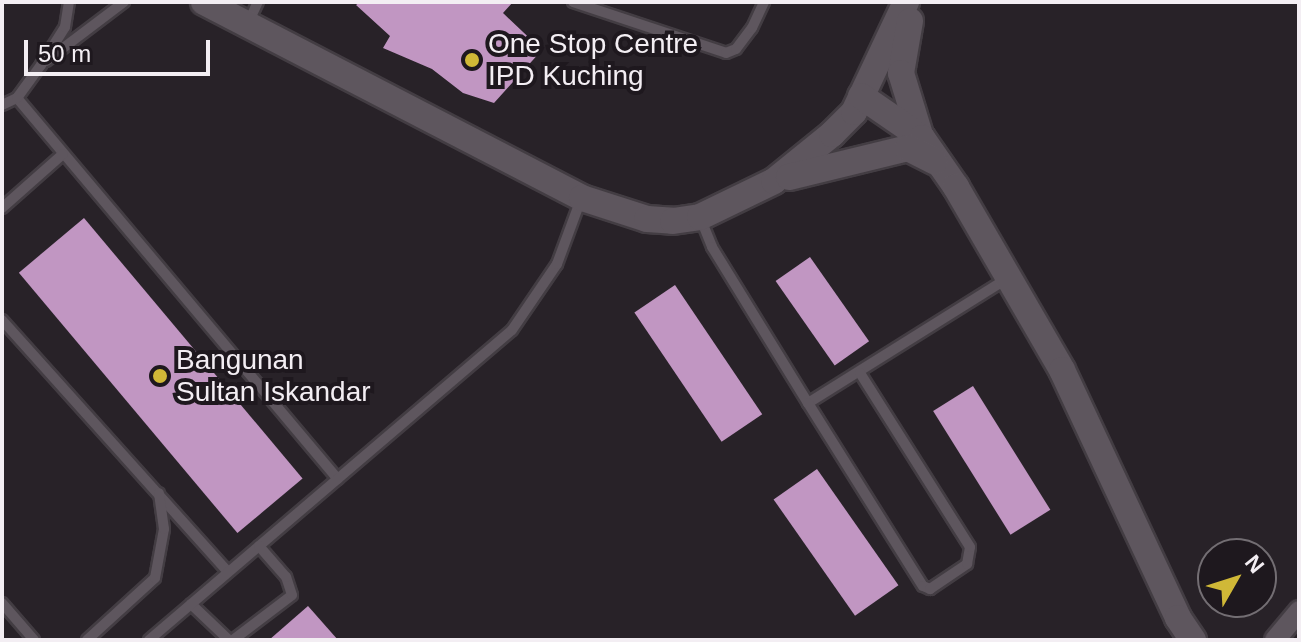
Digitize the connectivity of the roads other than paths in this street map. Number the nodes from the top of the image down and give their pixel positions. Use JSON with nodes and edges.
{"nodes":[{"id":1,"x":69,"y":2,"type":"edge"},
{"id":2,"x":124,"y":2,"type":"edge"},
{"id":3,"x":204,"y":2,"type":"edge"},
{"id":4,"x":573,"y":2,"type":"edge"},
{"id":5,"x":764,"y":2,"type":"edge"},
{"id":6,"x":906,"y":2,"type":"edge"},
{"id":7,"x":914,"y":2,"type":"edge"},
{"id":8,"x":253,"y":12,"type":"edge"},
{"id":9,"x":41,"y":65,"type":"junction"},
{"id":10,"x":861,"y":96,"type":"junction"},
{"id":11,"x":17,"y":98,"type":"junction"},
{"id":12,"x":2,"y":105,"type":"edge"},
{"id":13,"x":922,"y":138,"type":"junction"},
{"id":14,"x":63,"y":154,"type":"junction"},
{"id":15,"x":942,"y":165,"type":"junction"},
{"id":16,"x":774,"y":181,"type":"junction"},
{"id":17,"x":582,"y":198,"type":"junction"},
{"id":18,"x":2,"y":208,"type":"edge"},
{"id":19,"x":700,"y":217,"type":"junction"},
{"id":20,"x":1009,"y":277,"type":"junction"},
{"id":21,"x":2,"y":320,"type":"edge"},
{"id":22,"x":860,"y":373,"type":"junction"},
{"id":23,"x":808,"y":403,"type":"junction"},
{"id":24,"x":338,"y":479,"type":"junction"},
{"id":25,"x":159,"y":493,"type":"junction"},
{"id":26,"x":259,"y":546,"type":"junction"},
{"id":27,"x":228,"y":572,"type":"junction"},
{"id":28,"x":2,"y":603,"type":"edge"},
{"id":29,"x":191,"y":604,"type":"junction"},
{"id":30,"x":1299,"y":611,"type":"edge"},
{"id":31,"x":34,"y":640,"type":"edge"},
{"id":32,"x":87,"y":640,"type":"edge"},
{"id":33,"x":149,"y":640,"type":"edge"},
{"id":34,"x":231,"y":640,"type":"edge"},
{"id":35,"x":1193,"y":640,"type":"edge"},
{"id":36,"x":1275,"y":640,"type":"edge"}],
"edges":[{"from":1,"to":9,"type":"lane"},
{"from":2,"to":9,"type":"lane"},
{"from":3,"to":8,"type":"street"},
{"from":4,"to":5,"type":"lane"},
{"from":6,"to":10,"type":"street"},
{"from":7,"to":13,"type":"street"},
{"from":8,"to":17,"type":"street"},
{"from":9,"to":11,"type":"lane"},
{"from":10,"to":13,"type":"street"},
{"from":10,"to":16,"type":"street"},
{"from":11,"to":12,"type":"lane"},
{"from":11,"to":14,"type":"lane"},
{"from":13,"to":15,"type":"street"},
{"from":14,"to":18,"type":"lane"},
{"from":14,"to":24,"type":"lane"},
{"from":15,"to":16,"type":"street"},
{"from":15,"to":20,"type":"street"},
{"from":16,"to":19,"type":"street"},
{"from":17,"to":19,"type":"street"},
{"from":17,"to":24,"type":"lane"},
{"from":19,"to":23,"type":"lane"},
{"from":20,"to":22,"type":"lane"},
{"from":20,"to":35,"type":"street"},
{"from":21,"to":25,"type":"lane"},
{"from":22,"to":23,"type":"lane"},
{"from":22,"to":23,"type":"lane"},
{"from":24,"to":26,"type":"lane"},
{"from":25,"to":27,"type":"lane"},
{"from":25,"to":32,"type":"lane"},
{"from":26,"to":27,"type":"lane"},
{"from":26,"to":34,"type":"lane"},
{"from":27,"to":29,"type":"lane"},
{"from":28,"to":31,"type":"lane"},
{"from":29,"to":33,"type":"lane"},
{"from":29,"to":34,"type":"lane"},
{"from":30,"to":36,"type":"street"}]}
